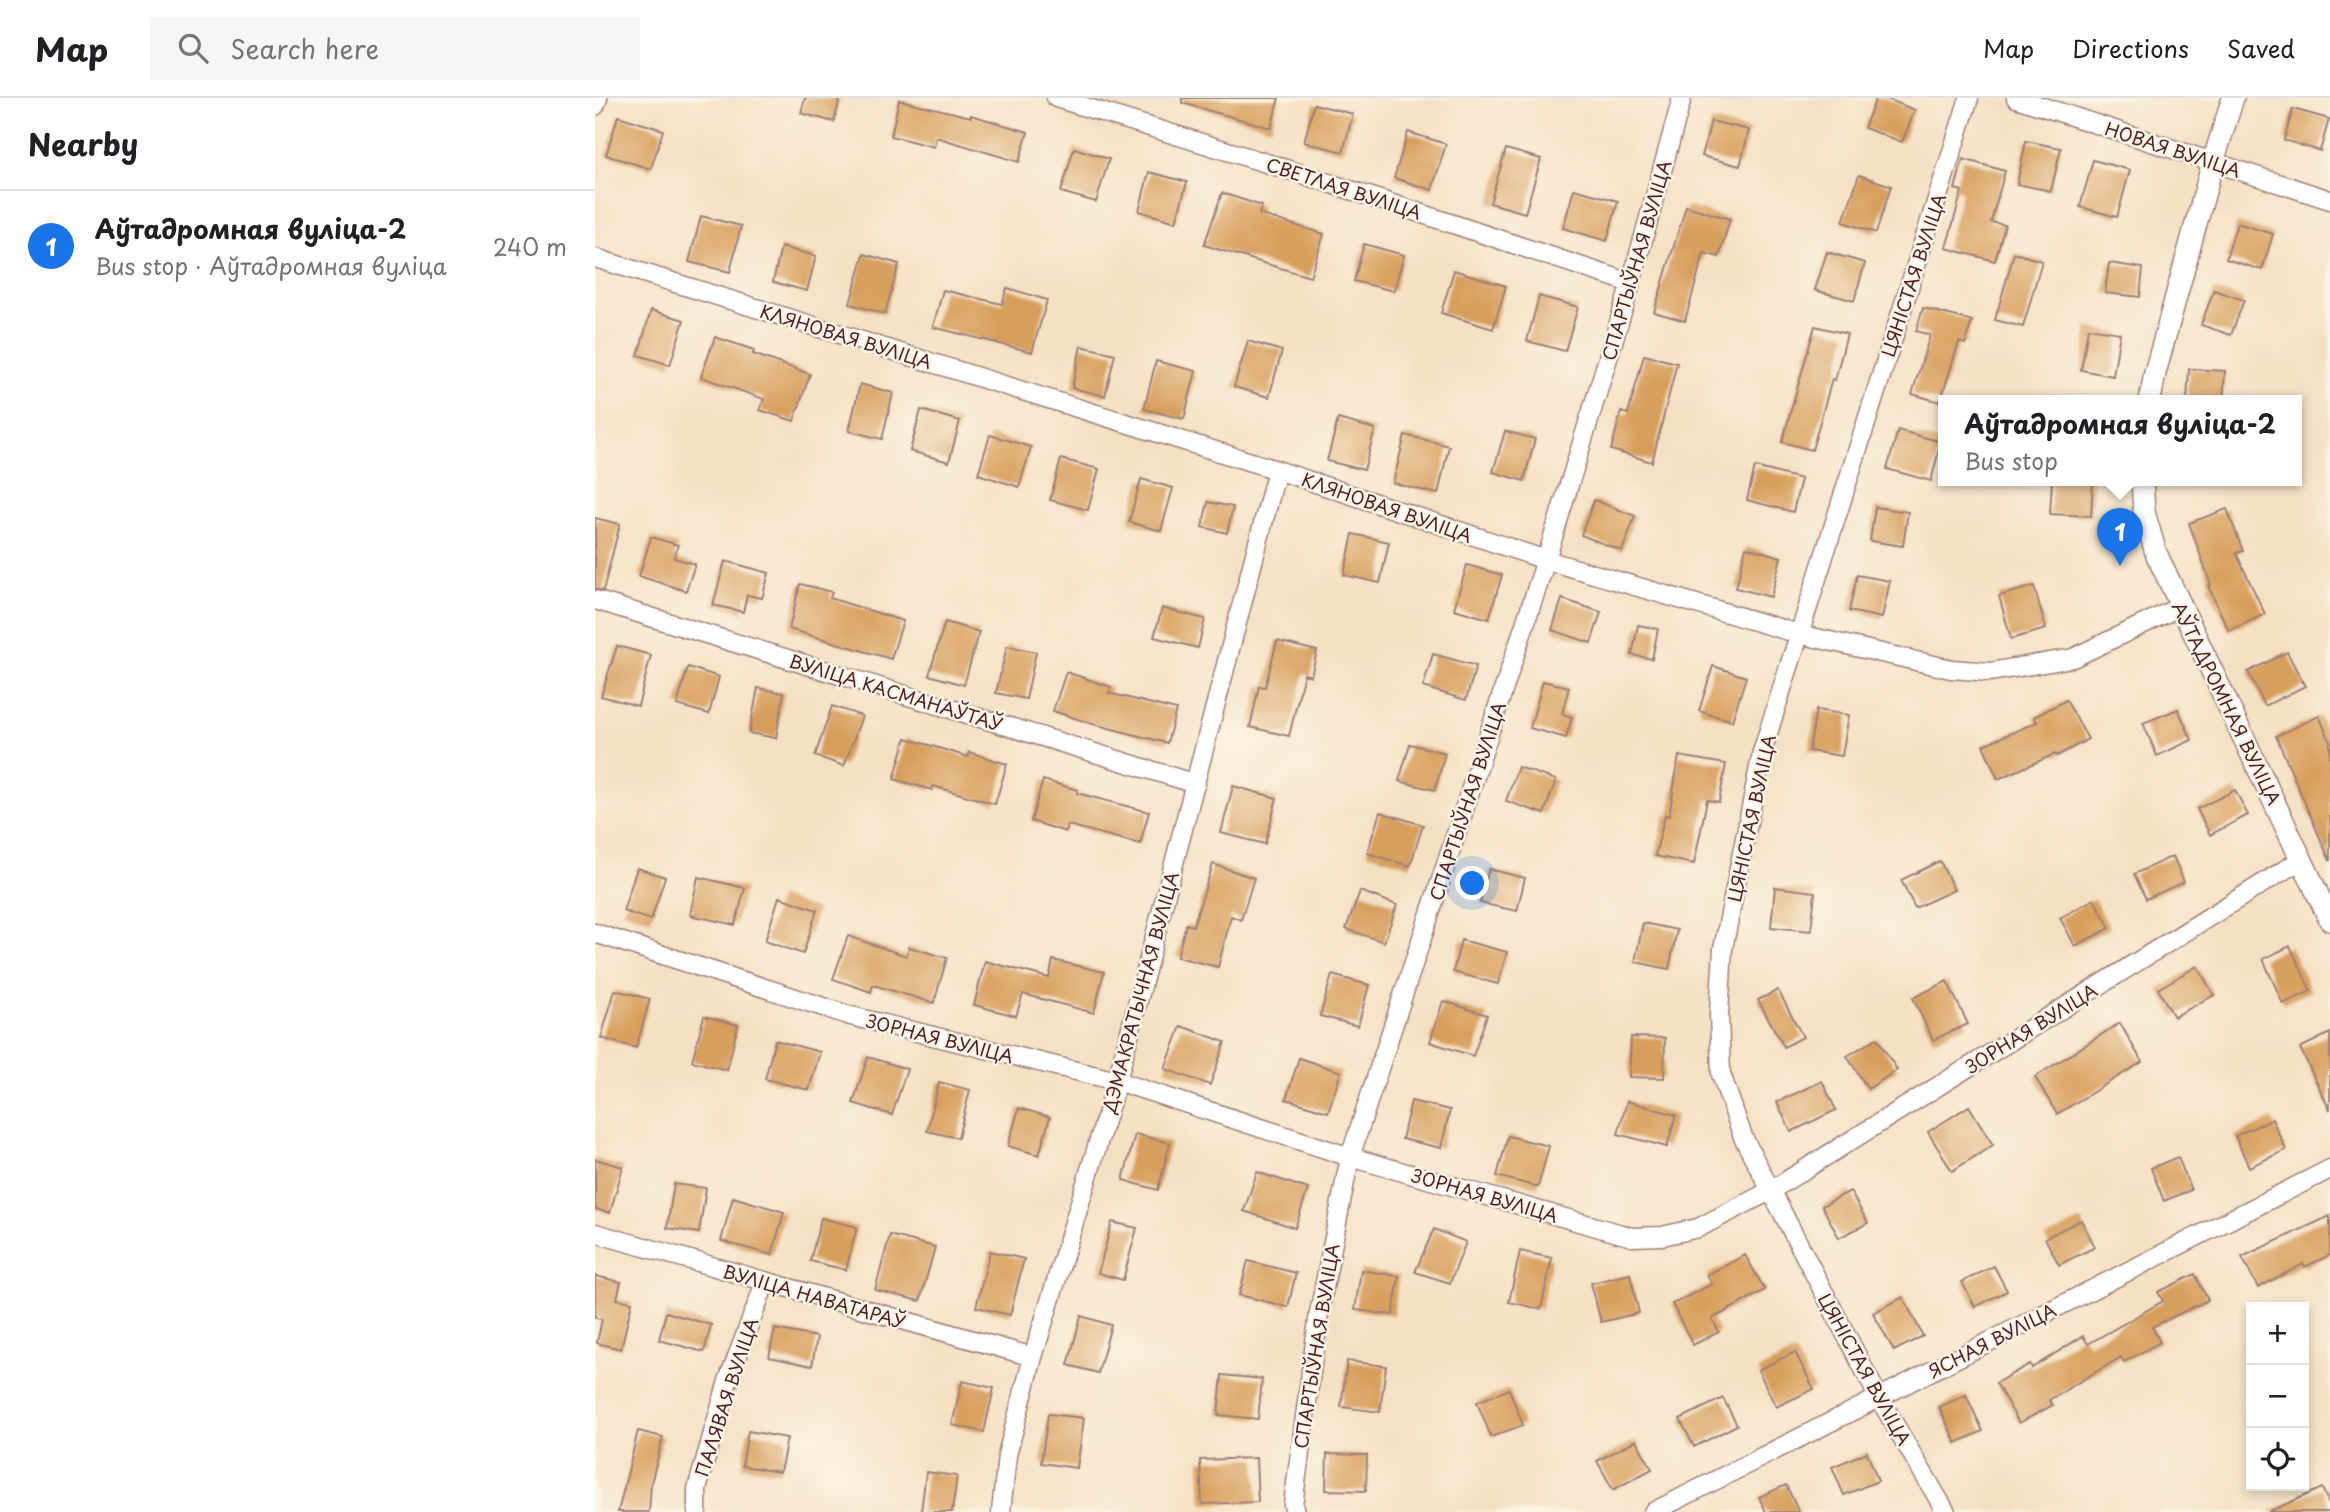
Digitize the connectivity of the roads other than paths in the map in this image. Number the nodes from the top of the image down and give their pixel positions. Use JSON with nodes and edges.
{"nodes":[{"id":1,"x":598,"y":98,"type":"edge"},
{"id":2,"x":1056,"y":98,"type":"edge"},
{"id":3,"x":1682,"y":98,"type":"edge"},
{"id":4,"x":1969,"y":98,"type":"edge"},
{"id":5,"x":2016,"y":98,"type":"edge"},
{"id":6,"x":2233,"y":98,"type":"edge"},
{"id":7,"x":595,"y":106,"type":"edge"},
{"id":8,"x":2213,"y":162,"type":"junction"},
{"id":9,"x":2330,"y":200,"type":"edge"},
{"id":10,"x":595,"y":258,"type":"edge"},
{"id":11,"x":1631,"y":283,"type":"junction"},
{"id":12,"x":2151,"y":395,"type":"edge"},
{"id":13,"x":1277,"y":470,"type":"junction"},
{"id":14,"x":2142,"y":486,"type":"edge"},
{"id":15,"x":1546,"y":560,"type":"junction"},
{"id":16,"x":595,"y":600,"type":"edge"},
{"id":17,"x":2181,"y":606,"type":"junction"},
{"id":18,"x":1799,"y":634,"type":"junction"},
{"id":19,"x":1196,"y":784,"type":"junction"},
{"id":20,"x":2302,"y":859,"type":"junction"},
{"id":21,"x":2330,"y":920,"type":"edge"},
{"id":22,"x":595,"y":933,"type":"edge"},
{"id":23,"x":1117,"y":1081,"type":"junction"},
{"id":24,"x":1350,"y":1157,"type":"junction"},
{"id":25,"x":2330,"y":1168,"type":"edge"},
{"id":26,"x":1770,"y":1191,"type":"junction"},
{"id":27,"x":595,"y":1233,"type":"edge"},
{"id":28,"x":765,"y":1283,"type":"junction"},
{"id":29,"x":1033,"y":1357,"type":"junction"},
{"id":30,"x":1879,"y":1398,"type":"junction"},
{"id":31,"x":697,"y":1512,"type":"edge"},
{"id":32,"x":1002,"y":1512,"type":"edge"},
{"id":33,"x":1295,"y":1512,"type":"edge"},
{"id":34,"x":1653,"y":1512,"type":"edge"},
{"id":35,"x":1946,"y":1512,"type":"edge"}],
"edges":[{"from":1,"to":7,"type":"street"},
{"from":2,"to":11,"type":"street","name":"СВЕТЛАЯ ВУЛІЦА"},
{"from":3,"to":11,"type":"street","name":"СПАРТЫЎНАЯ ВУЛІЦА"},
{"from":4,"to":18,"type":"street","name":"ЦЯНІСТАЯ ВУЛІЦА"},
{"from":5,"to":8,"type":"street","name":"НОВАЯ ВУЛІЦА"},
{"from":6,"to":8,"type":"street"},
{"from":8,"to":9,"type":"street","name":"НОВАЯ ВУЛІЦА"},
{"from":8,"to":12,"type":"street"},
{"from":10,"to":13,"type":"street","name":"КЛЯНОВАЯ ВУЛІЦА"},
{"from":11,"to":15,"type":"street","name":"СПАРТЫЎНАЯ ВУЛІЦА"},
{"from":13,"to":15,"type":"street","name":"КЛЯНОВАЯ ВУЛІЦА"},
{"from":13,"to":19,"type":"street","name":"ДЭМАКРАТЫЧНАЯ ВУЛІЦА"},
{"from":14,"to":17,"type":"street","name":"АЎТАДРОМНАЯ ВУЛІЦА"},
{"from":15,"to":18,"type":"street","name":"КЛЯНОВАЯ ВУЛІЦА"},
{"from":15,"to":24,"type":"street","name":"СПАРТЫЎНАЯ ВУЛІЦА"},
{"from":16,"to":19,"type":"street","name":"ВУЛІЦА КАСМАНАЎТАЎ"},
{"from":17,"to":18,"type":"street","name":"КЛЯНОВАЯ ВУЛІЦА"},
{"from":17,"to":20,"type":"street","name":"АЎТАДРОМНАЯ ВУЛІЦА"},
{"from":18,"to":26,"type":"street","name":"ЦЯНІСТАЯ ВУЛІЦА"},
{"from":19,"to":23,"type":"street","name":"ДЭМАКРАТЫЧНАЯ ВУЛІЦА"},
{"from":20,"to":21,"type":"street","name":"АЎТАДРОМНАЯ ВУЛІЦА"},
{"from":20,"to":26,"type":"street","name":"ЗОРНАЯ ВУЛІЦА"},
{"from":22,"to":23,"type":"street","name":"ЗОРНАЯ ВУЛІЦА"},
{"from":23,"to":24,"type":"street","name":"ЗОРНАЯ ВУЛІЦА"},
{"from":23,"to":29,"type":"street","name":"ДЭМАКРАТЫЧНАЯ ВУЛІЦА"},
{"from":24,"to":26,"type":"street","name":"ЗОРНАЯ ВУЛІЦА"},
{"from":24,"to":33,"type":"street","name":"СПАРТЫЎНАЯ ВУЛІЦА"},
{"from":25,"to":30,"type":"street","name":"ЯСНАЯ ВУЛІЦА"},
{"from":26,"to":30,"type":"street","name":"ЦЯНІСТАЯ ВУЛІЦА"},
{"from":27,"to":28,"type":"street","name":"ВУЛІЦА НАВАТАРАЎ"},
{"from":28,"to":29,"type":"street","name":"ВУЛІЦА НАВАТАРАЎ"},
{"from":28,"to":31,"type":"street","name":"ПАЛЯВАЯ ВУЛІЦА"},
{"from":29,"to":32,"type":"street","name":"ДЭМАКРАТЫЧНАЯ ВУЛІЦА"},
{"from":30,"to":34,"type":"street","name":"ЯСНАЯ ВУЛІЦА"},
{"from":30,"to":35,"type":"street","name":"ЦЯНІСТАЯ ВУЛІЦА"}]}
